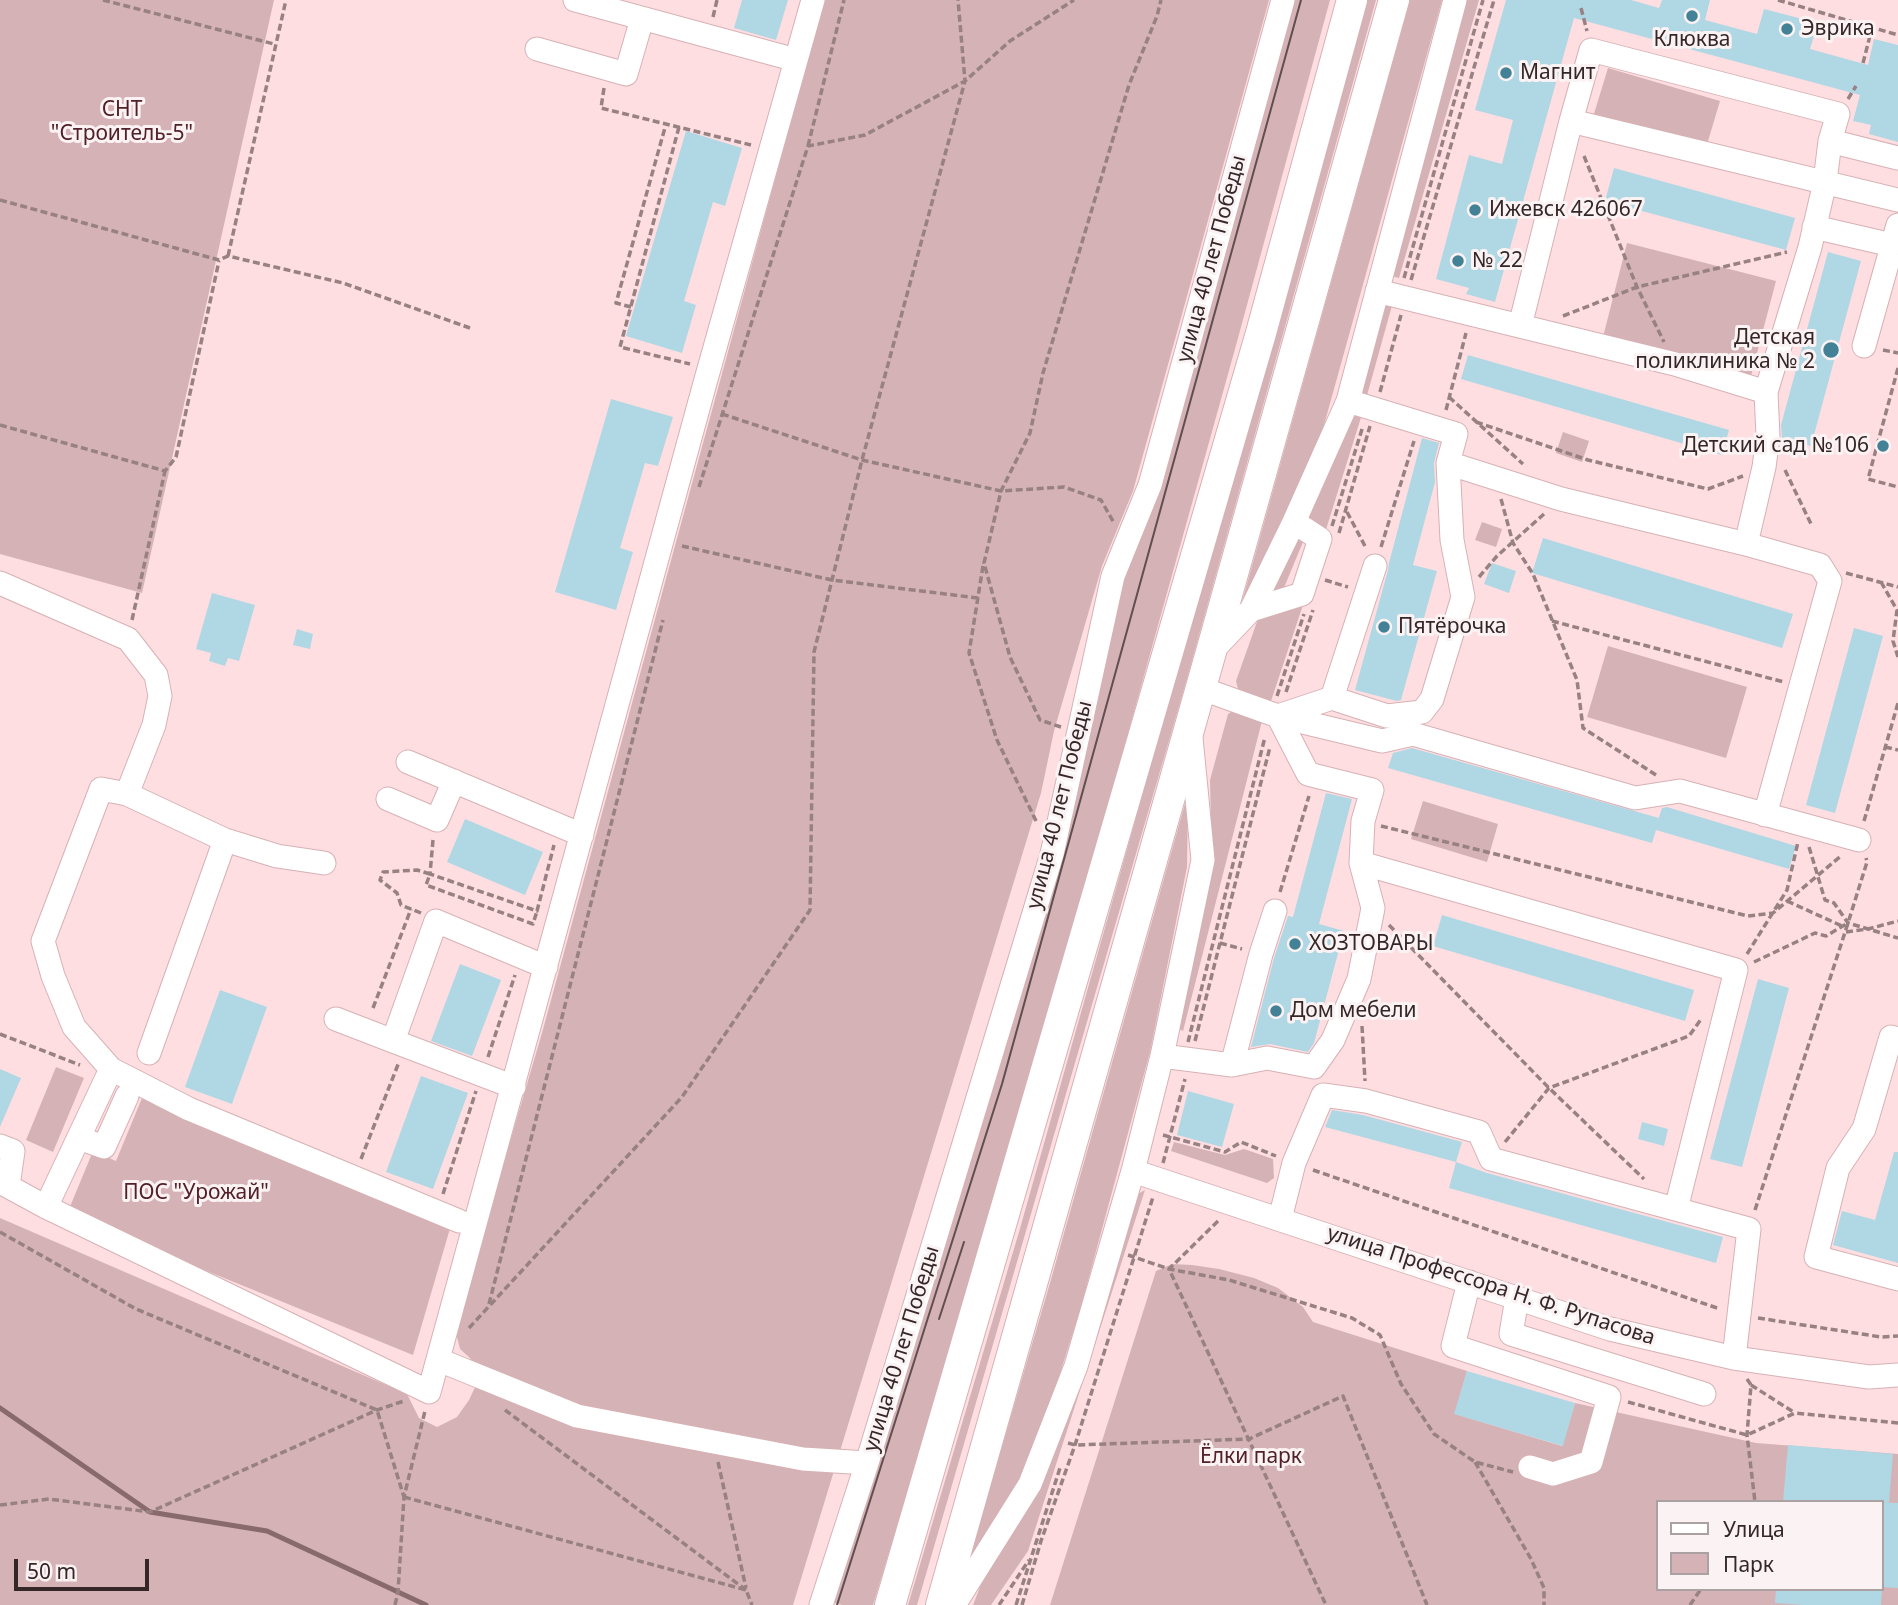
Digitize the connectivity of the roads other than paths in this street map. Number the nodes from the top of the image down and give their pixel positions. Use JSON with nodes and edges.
{"nodes":[{"id":1,"x":575,"y":0,"type":"edge"},
{"id":2,"x":813,"y":0,"type":"edge"},
{"id":3,"x":1283,"y":0,"type":"edge"},
{"id":4,"x":1352,"y":0,"type":"edge"},
{"id":5,"x":1394,"y":0,"type":"edge"},
{"id":6,"x":1455,"y":0,"type":"edge"},
{"id":7,"x":642,"y":19,"type":"junction"},
{"id":8,"x":537,"y":49,"type":"dead end"},
{"id":9,"x":796,"y":60,"type":"junction"},
{"id":10,"x":1571,"y":121,"type":"junction"},
{"id":11,"x":1830,"y":141,"type":"junction"},
{"id":12,"x":1898,"y":158,"type":"edge"},
{"id":13,"x":1825,"y":181,"type":"junction"},
{"id":14,"x":1898,"y":200,"type":"edge"},
{"id":15,"x":1895,"y":235,"type":"edge"},
{"id":16,"x":1812,"y":237,"type":"junction"},
{"id":17,"x":1394,"y":295,"type":"junction"},
{"id":18,"x":1525,"y":327,"type":"junction"},
{"id":19,"x":1864,"y":346,"type":"dead end"},
{"id":20,"x":1766,"y":392,"type":"junction"},
{"id":21,"x":1364,"y":405,"type":"junction"},
{"id":22,"x":1448,"y":463,"type":"junction"},
{"id":23,"x":1294,"y":522,"type":"junction"},
{"id":24,"x":1746,"y":544,"type":"junction"},
{"id":25,"x":1377,"y":560,"type":"road end"},
{"id":26,"x":0,"y":583,"type":"edge"},
{"id":27,"x":1251,"y":610,"type":"junction"},
{"id":28,"x":1211,"y":652,"type":"junction"},
{"id":29,"x":1200,"y":688,"type":"junction"},
{"id":30,"x":1332,"y":698,"type":"junction"},
{"id":31,"x":1275,"y":714,"type":"junction"},
{"id":32,"x":1190,"y":727,"type":"junction"},
{"id":33,"x":408,"y":762,"type":"dead end"},
{"id":34,"x":454,"y":781,"type":"junction"},
{"id":35,"x":127,"y":794,"type":"junction"},
{"id":36,"x":388,"y":799,"type":"dead end"},
{"id":37,"x":1765,"y":815,"type":"junction"},
{"id":38,"x":582,"y":835,"type":"junction"},
{"id":39,"x":226,"y":840,"type":"junction"},
{"id":40,"x":1859,"y":840,"type":"road end"},
{"id":41,"x":324,"y":863,"type":"dead end"},
{"id":42,"x":1361,"y":863,"type":"junction"},
{"id":43,"x":1276,"y":906,"type":"road end"},
{"id":44,"x":546,"y":967,"type":"junction"},
{"id":45,"x":336,"y":1018,"type":"dead end"},
{"id":46,"x":1898,"y":1039,"type":"edge"},
{"id":47,"x":393,"y":1041,"type":"junction"},
{"id":48,"x":149,"y":1053,"type":"dead end"},
{"id":49,"x":1179,"y":1058,"type":"junction"},
{"id":50,"x":1232,"y":1065,"type":"junction"},
{"id":51,"x":109,"y":1073,"type":"junction"},
{"id":52,"x":514,"y":1087,"type":"junction"},
{"id":53,"x":127,"y":1096,"type":"dead end"},
{"id":54,"x":79,"y":1138,"type":"junction"},
{"id":55,"x":0,"y":1146,"type":"edge"},
{"id":56,"x":1148,"y":1176,"type":"junction"},
{"id":57,"x":4,"y":1184,"type":"edge"},
{"id":58,"x":46,"y":1207,"type":"junction"},
{"id":59,"x":1676,"y":1209,"type":"junction"},
{"id":60,"x":1280,"y":1219,"type":"junction"},
{"id":61,"x":459,"y":1221,"type":"dead end"},
{"id":62,"x":1898,"y":1279,"type":"edge"},
{"id":63,"x":1469,"y":1282,"type":"junction"},
{"id":64,"x":1517,"y":1298,"type":"junction"},
{"id":65,"x":1511,"y":1334,"type":"junction"},
{"id":66,"x":1734,"y":1358,"type":"junction"},
{"id":67,"x":439,"y":1360,"type":"junction"},
{"id":68,"x":1506,"y":1363,"type":"junction"},
{"id":69,"x":1898,"y":1375,"type":"edge"},
{"id":70,"x":1704,"y":1394,"type":"dead end"},
{"id":71,"x":867,"y":1463,"type":"junction"},
{"id":72,"x":1526,"y":1470,"type":"road end"},
{"id":73,"x":821,"y":1605,"type":"edge"},
{"id":74,"x":890,"y":1605,"type":"edge"},
{"id":75,"x":941,"y":1605,"type":"edge"},
{"id":76,"x":954,"y":1605,"type":"edge"}],
"edges":[{"from":1,"to":7,"type":"street"},
{"from":2,"to":9,"type":"street"},
{"from":3,"to":71,"type":"street","name":"улица 40 лет Победы"},
{"from":4,"to":74,"type":"main road"},
{"from":5,"to":28,"type":"main road"},
{"from":6,"to":17,"type":"street"},
{"from":7,"to":8,"type":"street"},
{"from":7,"to":9,"type":"street"},
{"from":9,"to":38,"type":"street"},
{"from":10,"to":11,"type":"street"},
{"from":10,"to":13,"type":"street"},
{"from":10,"to":18,"type":"street"},
{"from":11,"to":12,"type":"street"},
{"from":11,"to":13,"type":"street"},
{"from":13,"to":14,"type":"street"},
{"from":13,"to":16,"type":"street"},
{"from":15,"to":16,"type":"street"},
{"from":15,"to":19,"type":"street"},
{"from":16,"to":20,"type":"street"},
{"from":17,"to":18,"type":"street"},
{"from":17,"to":21,"type":"street"},
{"from":18,"to":20,"type":"street"},
{"from":20,"to":24,"type":"street"},
{"from":21,"to":22,"type":"street"},
{"from":21,"to":23,"type":"street"},
{"from":22,"to":24,"type":"street"},
{"from":22,"to":30,"type":"street"},
{"from":23,"to":27,"type":"street"},
{"from":23,"to":27,"type":"street"},
{"from":24,"to":37,"type":"street"},
{"from":25,"to":30,"type":"street"},
{"from":26,"to":35,"type":"street"},
{"from":27,"to":28,"type":"street"},
{"from":28,"to":29,"type":"main road"},
{"from":29,"to":31,"type":"street"},
{"from":29,"to":32,"type":"main road"},
{"from":30,"to":31,"type":"street"},
{"from":31,"to":37,"type":"street"},
{"from":31,"to":42,"type":"street"},
{"from":32,"to":49,"type":"street"},
{"from":32,"to":75,"type":"main road"},
{"from":33,"to":34,"type":"street"},
{"from":34,"to":36,"type":"street"},
{"from":34,"to":38,"type":"street"},
{"from":35,"to":39,"type":"street"},
{"from":35,"to":51,"type":"street"},
{"from":37,"to":40,"type":"street"},
{"from":38,"to":44,"type":"street"},
{"from":39,"to":41,"type":"street"},
{"from":39,"to":48,"type":"street"},
{"from":42,"to":50,"type":"street"},
{"from":42,"to":59,"type":"street"},
{"from":43,"to":50,"type":"street"},
{"from":44,"to":47,"type":"street"},
{"from":44,"to":52,"type":"street"},
{"from":45,"to":47,"type":"street"},
{"from":46,"to":62,"type":"street"},
{"from":47,"to":52,"type":"street"},
{"from":49,"to":50,"type":"street"},
{"from":49,"to":56,"type":"street"},
{"from":51,"to":54,"type":"street"},
{"from":51,"to":61,"type":"street"},
{"from":52,"to":67,"type":"street"},
{"from":53,"to":54,"type":"street"},
{"from":54,"to":58,"type":"street"},
{"from":55,"to":57,"type":"street"},
{"from":56,"to":60,"type":"street","name":"улица Профессора Н. Ф. Рупасова"},
{"from":56,"to":76,"type":"street"},
{"from":57,"to":58,"type":"street"},
{"from":58,"to":67,"type":"street"},
{"from":59,"to":60,"type":"street"},
{"from":59,"to":66,"type":"street"},
{"from":60,"to":63,"type":"street","name":"улица Профессора Н. Ф. Рупасова"},
{"from":63,"to":64,"type":"street","name":"улица Профессора Н. Ф. Рупасова"},
{"from":63,"to":68,"type":"street"},
{"from":64,"to":65,"type":"street"},
{"from":64,"to":66,"type":"street","name":"улица Профессора Н. Ф. Рупасова"},
{"from":65,"to":68,"type":"street"},
{"from":65,"to":70,"type":"street"},
{"from":66,"to":69,"type":"street","name":"улица Профессора Н. Ф. Рупасова"},
{"from":67,"to":71,"type":"street"},
{"from":68,"to":72,"type":"street"},
{"from":71,"to":73,"type":"street","name":"улица 40 лет Победы"}]}
